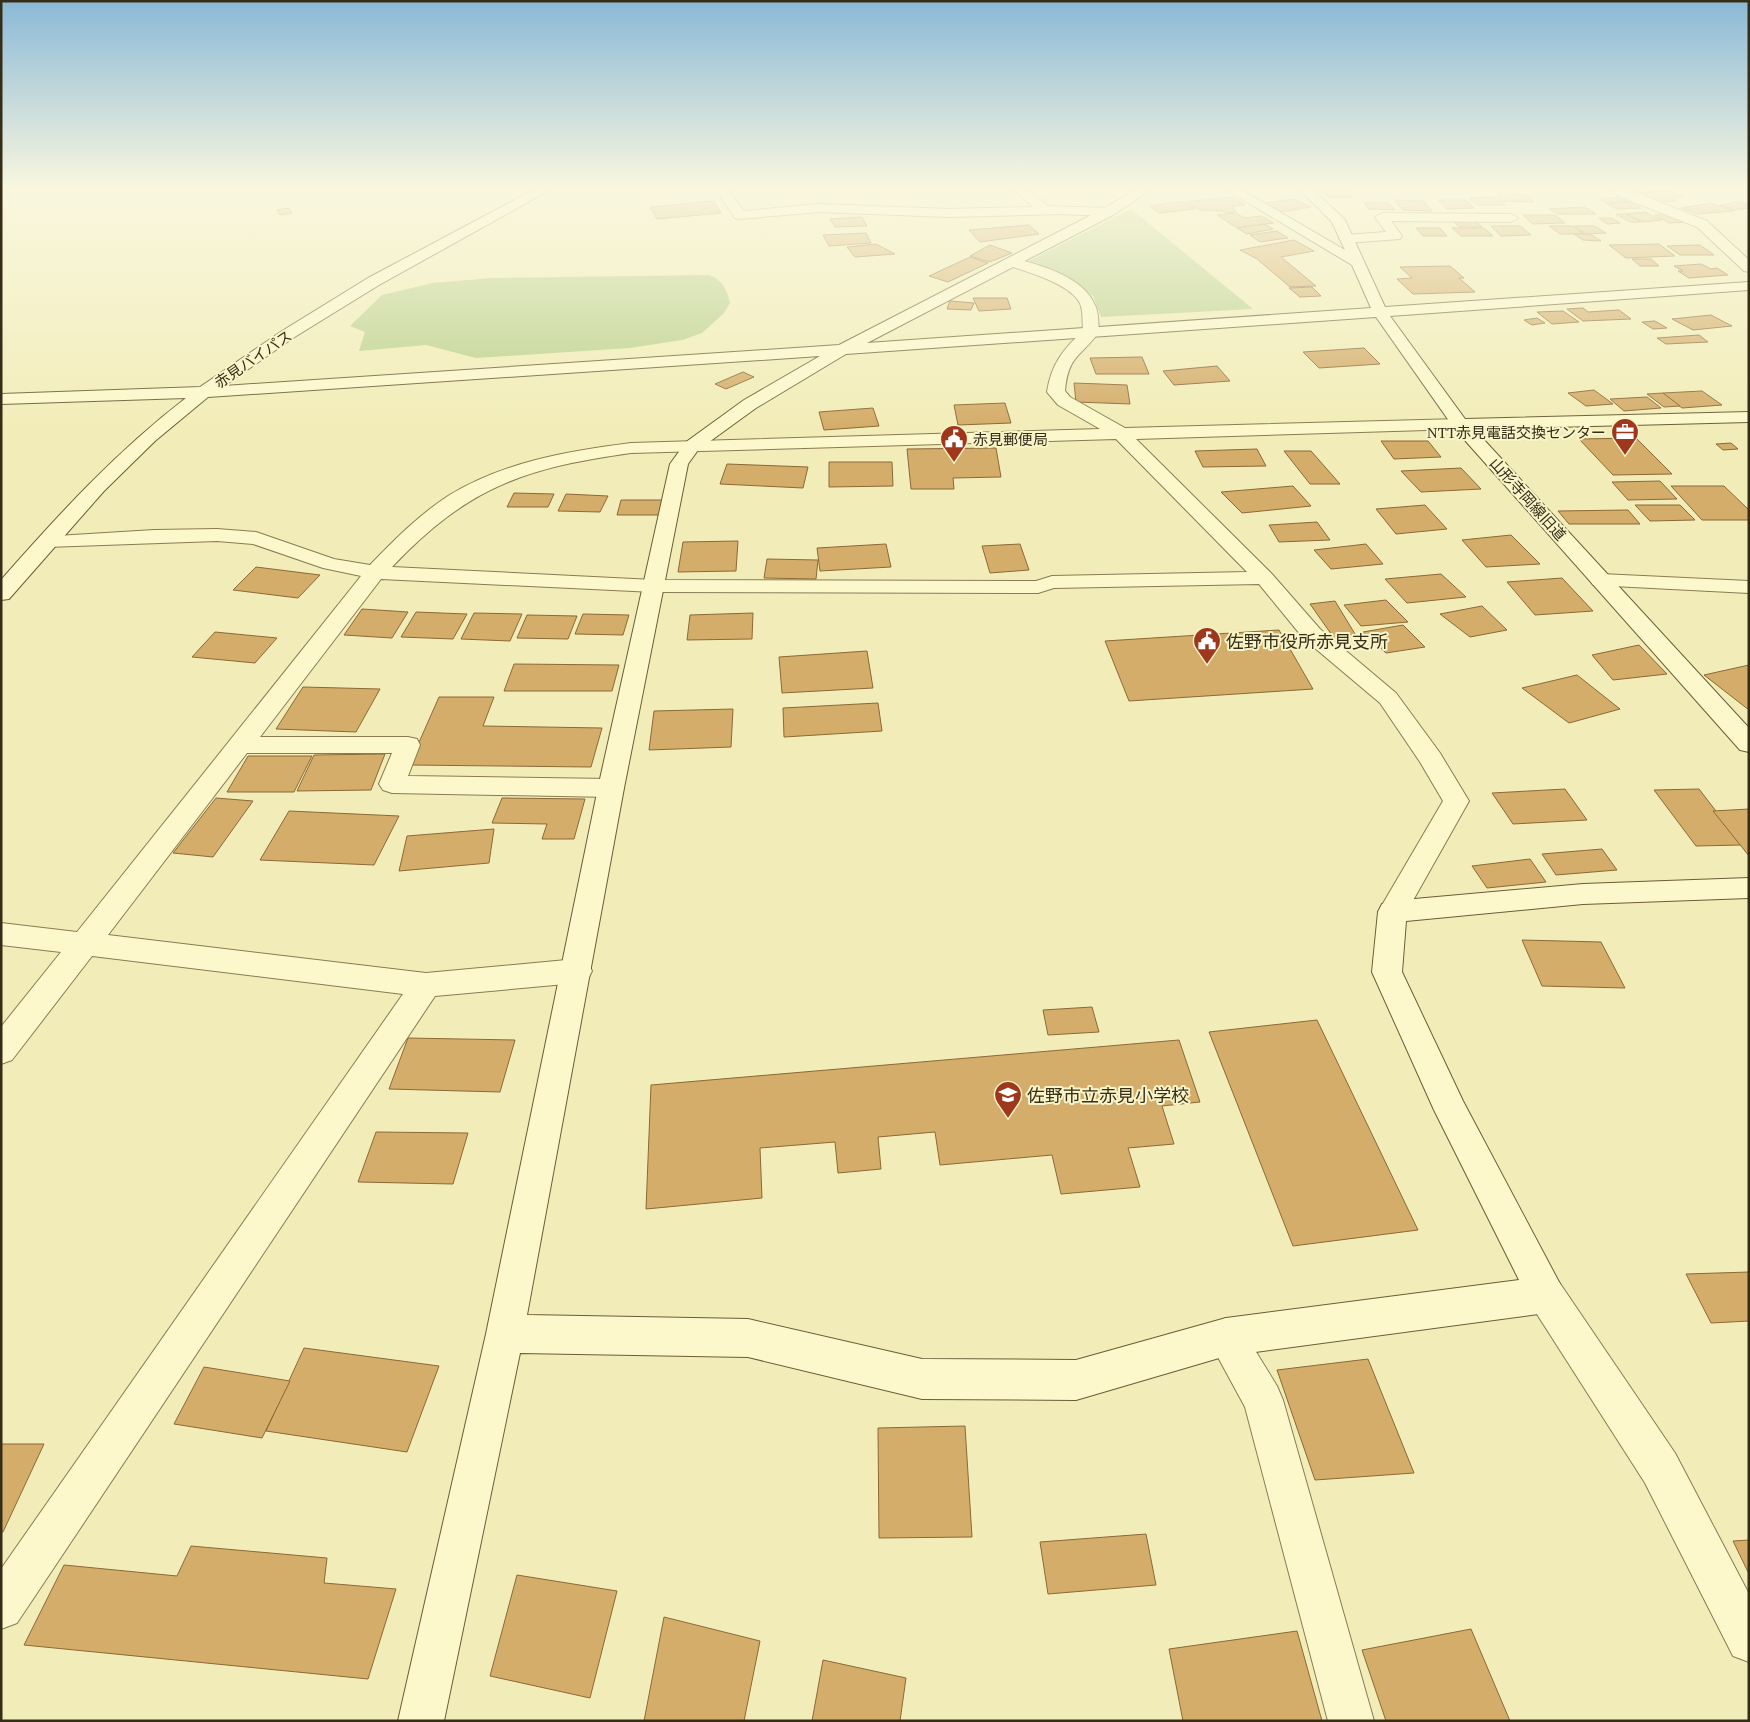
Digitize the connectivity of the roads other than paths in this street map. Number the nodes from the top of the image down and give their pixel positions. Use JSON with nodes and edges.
{"nodes":[{"id":1,"x":398,"y":266,"type":"edge"},
{"id":2,"x":1004,"y":266,"type":"edge"},
{"id":3,"x":1023,"y":266,"type":"edge"},
{"id":4,"x":1357,"y":266,"type":"edge"},
{"id":5,"x":1749,"y":286,"type":"edge"},
{"id":6,"x":1380,"y":312,"type":"junction"},
{"id":7,"x":1091,"y":332,"type":"junction"},
{"id":8,"x":841,"y":350,"type":"junction"},
{"id":9,"x":204,"y":392,"type":"junction"},
{"id":10,"x":1,"y":399,"type":"edge"},
{"id":11,"x":1749,"y":417,"type":"edge"},
{"id":12,"x":1460,"y":424,"type":"junction"},
{"id":13,"x":1120,"y":433,"type":"junction"},
{"id":14,"x":692,"y":446,"type":"junction"},
{"id":15,"x":46,"y":541,"type":"junction"},
{"id":16,"x":375,"y":572,"type":"junction"},
{"id":17,"x":1265,"y":578,"type":"junction"},
{"id":18,"x":1601,"y":580,"type":"junction"},
{"id":19,"x":654,"y":586,"type":"junction"},
{"id":20,"x":1749,"y":587,"type":"edge"},
{"id":21,"x":1,"y":594,"type":"edge"},
{"id":22,"x":1749,"y":744,"type":"edge"},
{"id":23,"x":241,"y":745,"type":"junction"},
{"id":24,"x":611,"y":788,"type":"junction"},
{"id":25,"x":1749,"y":888,"type":"edge"},
{"id":26,"x":1392,"y":912,"type":"junction"},
{"id":27,"x":1,"y":934,"type":"edge"},
{"id":28,"x":87,"y":944,"type":"junction"},
{"id":29,"x":577,"y":971,"type":"junction"},
{"id":30,"x":426,"y":985,"type":"junction"},
{"id":31,"x":1,"y":1051,"type":"edge"},
{"id":32,"x":1546,"y":1295,"type":"junction"},
{"id":33,"x":505,"y":1334,"type":"junction"},
{"id":34,"x":1226,"y":1337,"type":"junction"},
{"id":35,"x":1,"y":1607,"type":"edge"},
{"id":36,"x":1749,"y":1640,"type":"edge"},
{"id":37,"x":421,"y":1721,"type":"edge"},
{"id":38,"x":1351,"y":1721,"type":"edge"}],
"edges":[{"from":1,"to":9,"type":"street","name":"赤見バイパス"},
{"from":2,"to":8,"type":"street"},
{"from":3,"to":7,"type":"street"},
{"from":4,"to":6,"type":"street","name":"山形寺岡線旧道"},
{"from":5,"to":6,"type":"street"},
{"from":6,"to":7,"type":"street"},
{"from":6,"to":12,"type":"street","name":"山形寺岡線旧道"},
{"from":7,"to":8,"type":"street"},
{"from":7,"to":13,"type":"street"},
{"from":8,"to":9,"type":"street"},
{"from":8,"to":14,"type":"street"},
{"from":9,"to":10,"type":"street"},
{"from":9,"to":15,"type":"street","name":"赤見バイパス"},
{"from":11,"to":12,"type":"street"},
{"from":12,"to":13,"type":"street"},
{"from":12,"to":18,"type":"street","name":"山形寺岡線旧道"},
{"from":13,"to":14,"type":"street"},
{"from":13,"to":17,"type":"street"},
{"from":14,"to":16,"type":"street"},
{"from":14,"to":19,"type":"street"},
{"from":15,"to":16,"type":"street"},
{"from":15,"to":21,"type":"street","name":"赤見バイパス"},
{"from":16,"to":19,"type":"street"},
{"from":16,"to":23,"type":"street"},
{"from":17,"to":19,"type":"street"},
{"from":17,"to":26,"type":"street"},
{"from":18,"to":20,"type":"street"},
{"from":18,"to":22,"type":"street","name":"山形寺岡線旧道"},
{"from":19,"to":24,"type":"street"},
{"from":23,"to":24,"type":"street"},
{"from":23,"to":28,"type":"street"},
{"from":24,"to":29,"type":"street"},
{"from":25,"to":26,"type":"street"},
{"from":26,"to":32,"type":"street"},
{"from":27,"to":28,"type":"street"},
{"from":28,"to":30,"type":"street"},
{"from":28,"to":31,"type":"street"},
{"from":29,"to":30,"type":"street"},
{"from":29,"to":33,"type":"street"},
{"from":30,"to":35,"type":"street"},
{"from":32,"to":34,"type":"street"},
{"from":32,"to":36,"type":"street"},
{"from":33,"to":34,"type":"street"},
{"from":33,"to":37,"type":"street"},
{"from":34,"to":38,"type":"street"}]}
